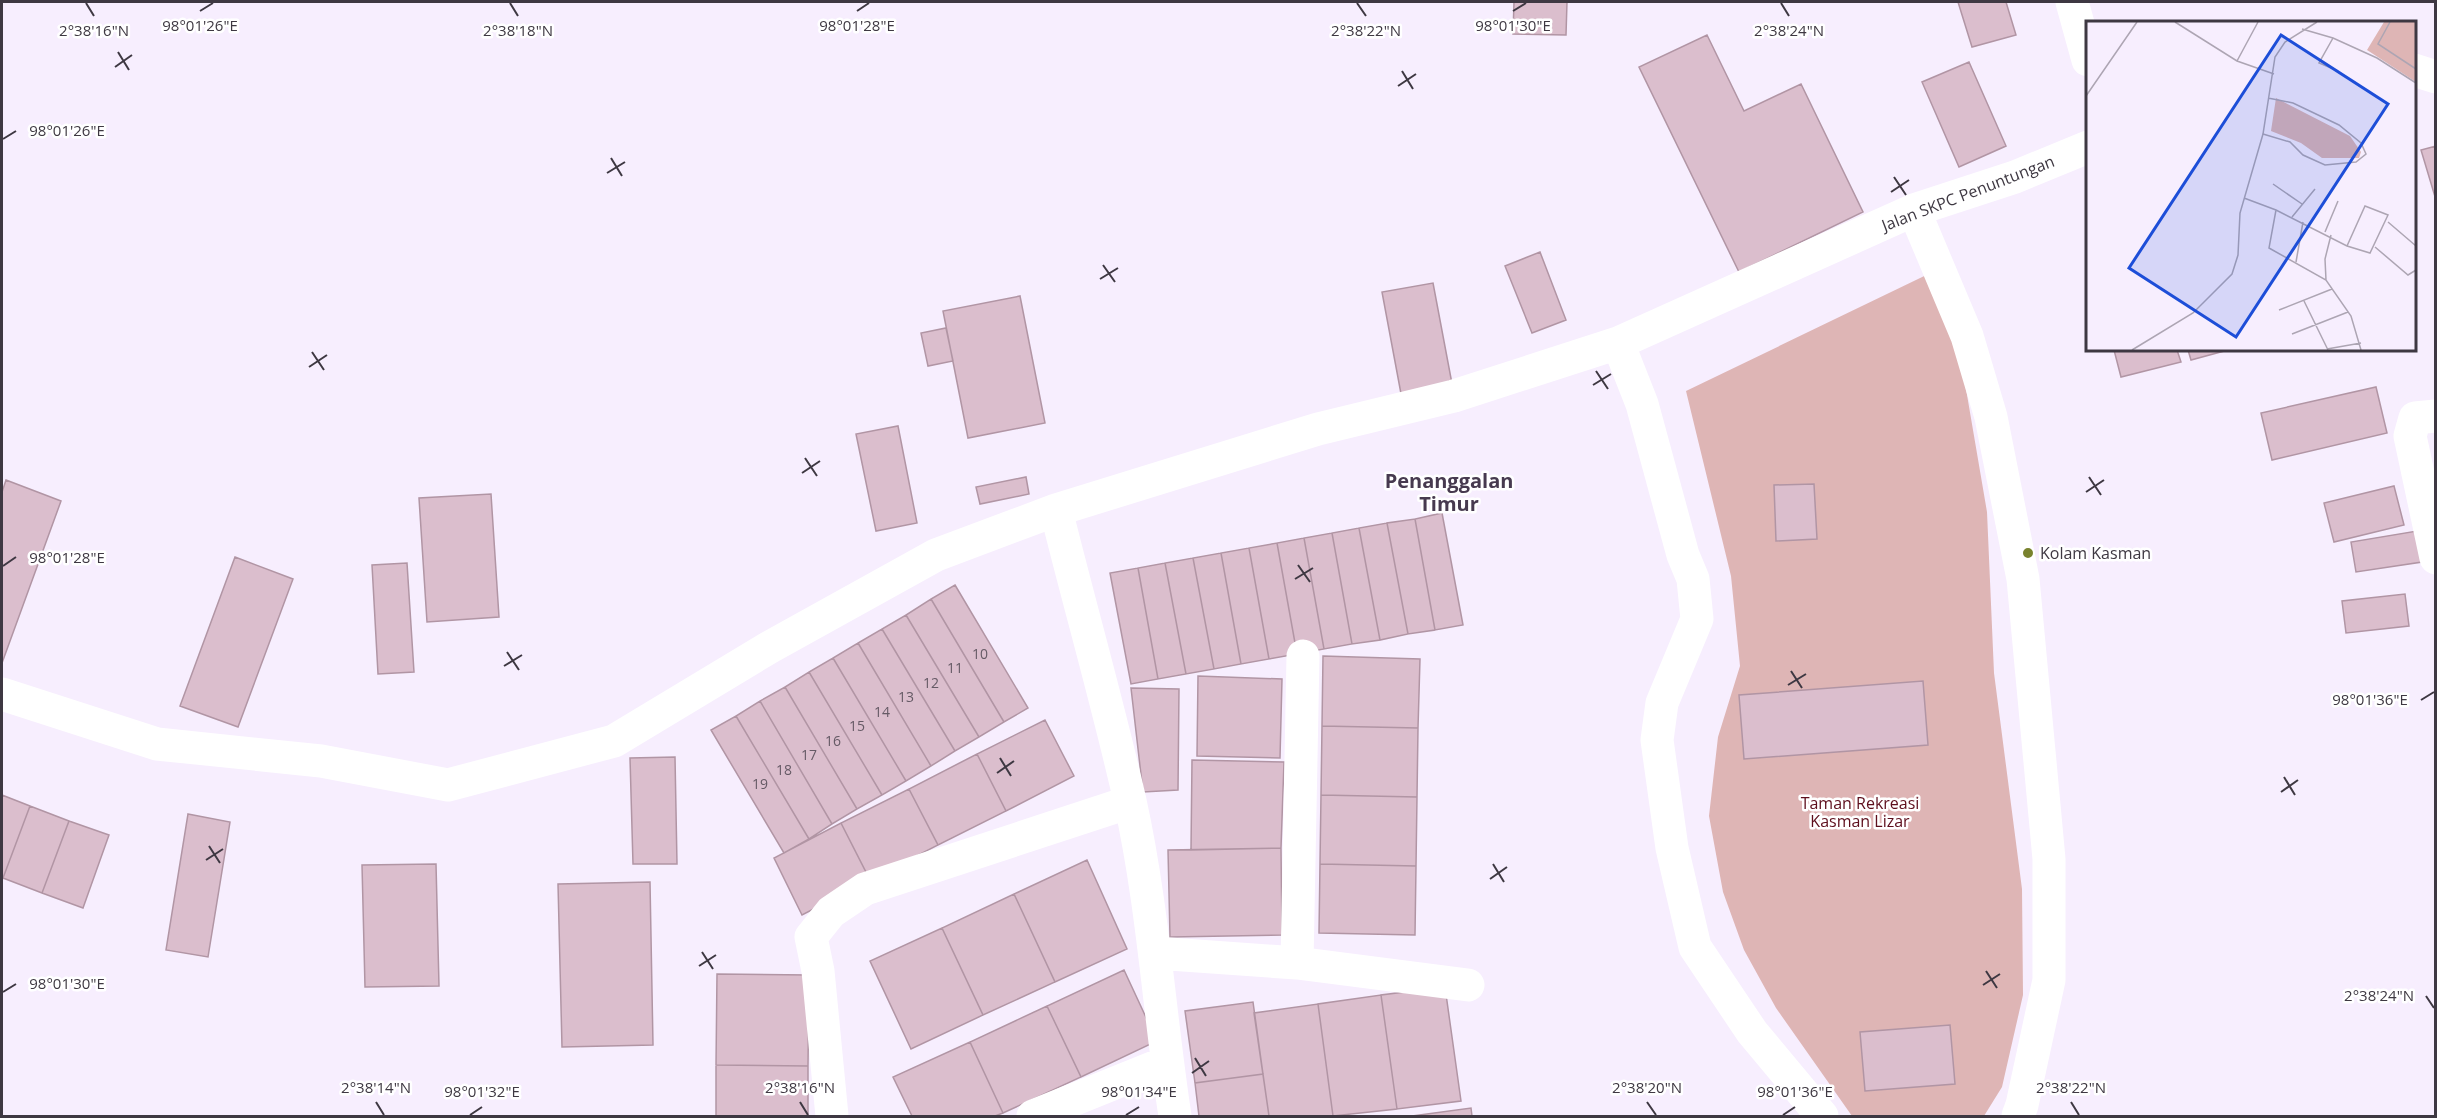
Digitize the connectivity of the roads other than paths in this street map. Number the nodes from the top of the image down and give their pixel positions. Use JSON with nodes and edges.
{"nodes":[{"id":1,"x":2072,"y":2,"type":"edge"},
{"id":2,"x":2086,"y":53,"type":"edge"},
{"id":3,"x":2416,"y":70,"type":"edge"},
{"id":4,"x":2436,"y":77,"type":"edge"},
{"id":5,"x":2086,"y":148,"type":"edge"},
{"id":6,"x":1914,"y":210,"type":"junction"},
{"id":7,"x":1618,"y":343,"type":"junction"},
{"id":8,"x":2436,"y":416,"type":"edge"},
{"id":9,"x":1056,"y":510,"type":"junction"},
{"id":10,"x":2436,"y":558,"type":"edge"},
{"id":11,"x":1303,"y":656,"type":"dead end"},
{"id":12,"x":2,"y":694,"type":"edge"},
{"id":13,"x":1130,"y":802,"type":"junction"},
{"id":14,"x":1155,"y":953,"type":"junction"},
{"id":15,"x":1297,"y":963,"type":"junction"},
{"id":16,"x":1468,"y":985,"type":"dead end"},
{"id":17,"x":1167,"y":1062,"type":"junction"},
{"id":18,"x":832,"y":1116,"type":"edge"},
{"id":19,"x":1033,"y":1116,"type":"edge"},
{"id":20,"x":1175,"y":1116,"type":"edge"},
{"id":21,"x":1822,"y":1116,"type":"edge"},
{"id":22,"x":2018,"y":1116,"type":"edge"}],
"edges":[{"from":1,"to":2,"type":"street"},
{"from":3,"to":4,"type":"street"},
{"from":5,"to":6,"type":"street","name":"Jalan SKPC Penuntungan"},
{"from":6,"to":7,"type":"street","name":"Jalan SKPC Penuntungan"},
{"from":6,"to":22,"type":"street"},
{"from":7,"to":9,"type":"street","name":"Jalan SKPC Penuntungan"},
{"from":7,"to":21,"type":"street"},
{"from":8,"to":10,"type":"street"},
{"from":9,"to":12,"type":"street","name":"Jalan SKPC Penuntungan"},
{"from":9,"to":13,"type":"street"},
{"from":11,"to":15,"type":"street"},
{"from":13,"to":14,"type":"street"},
{"from":13,"to":18,"type":"street"},
{"from":14,"to":15,"type":"street"},
{"from":14,"to":17,"type":"street"},
{"from":15,"to":16,"type":"street"},
{"from":17,"to":19,"type":"street"},
{"from":17,"to":20,"type":"street"}]}
